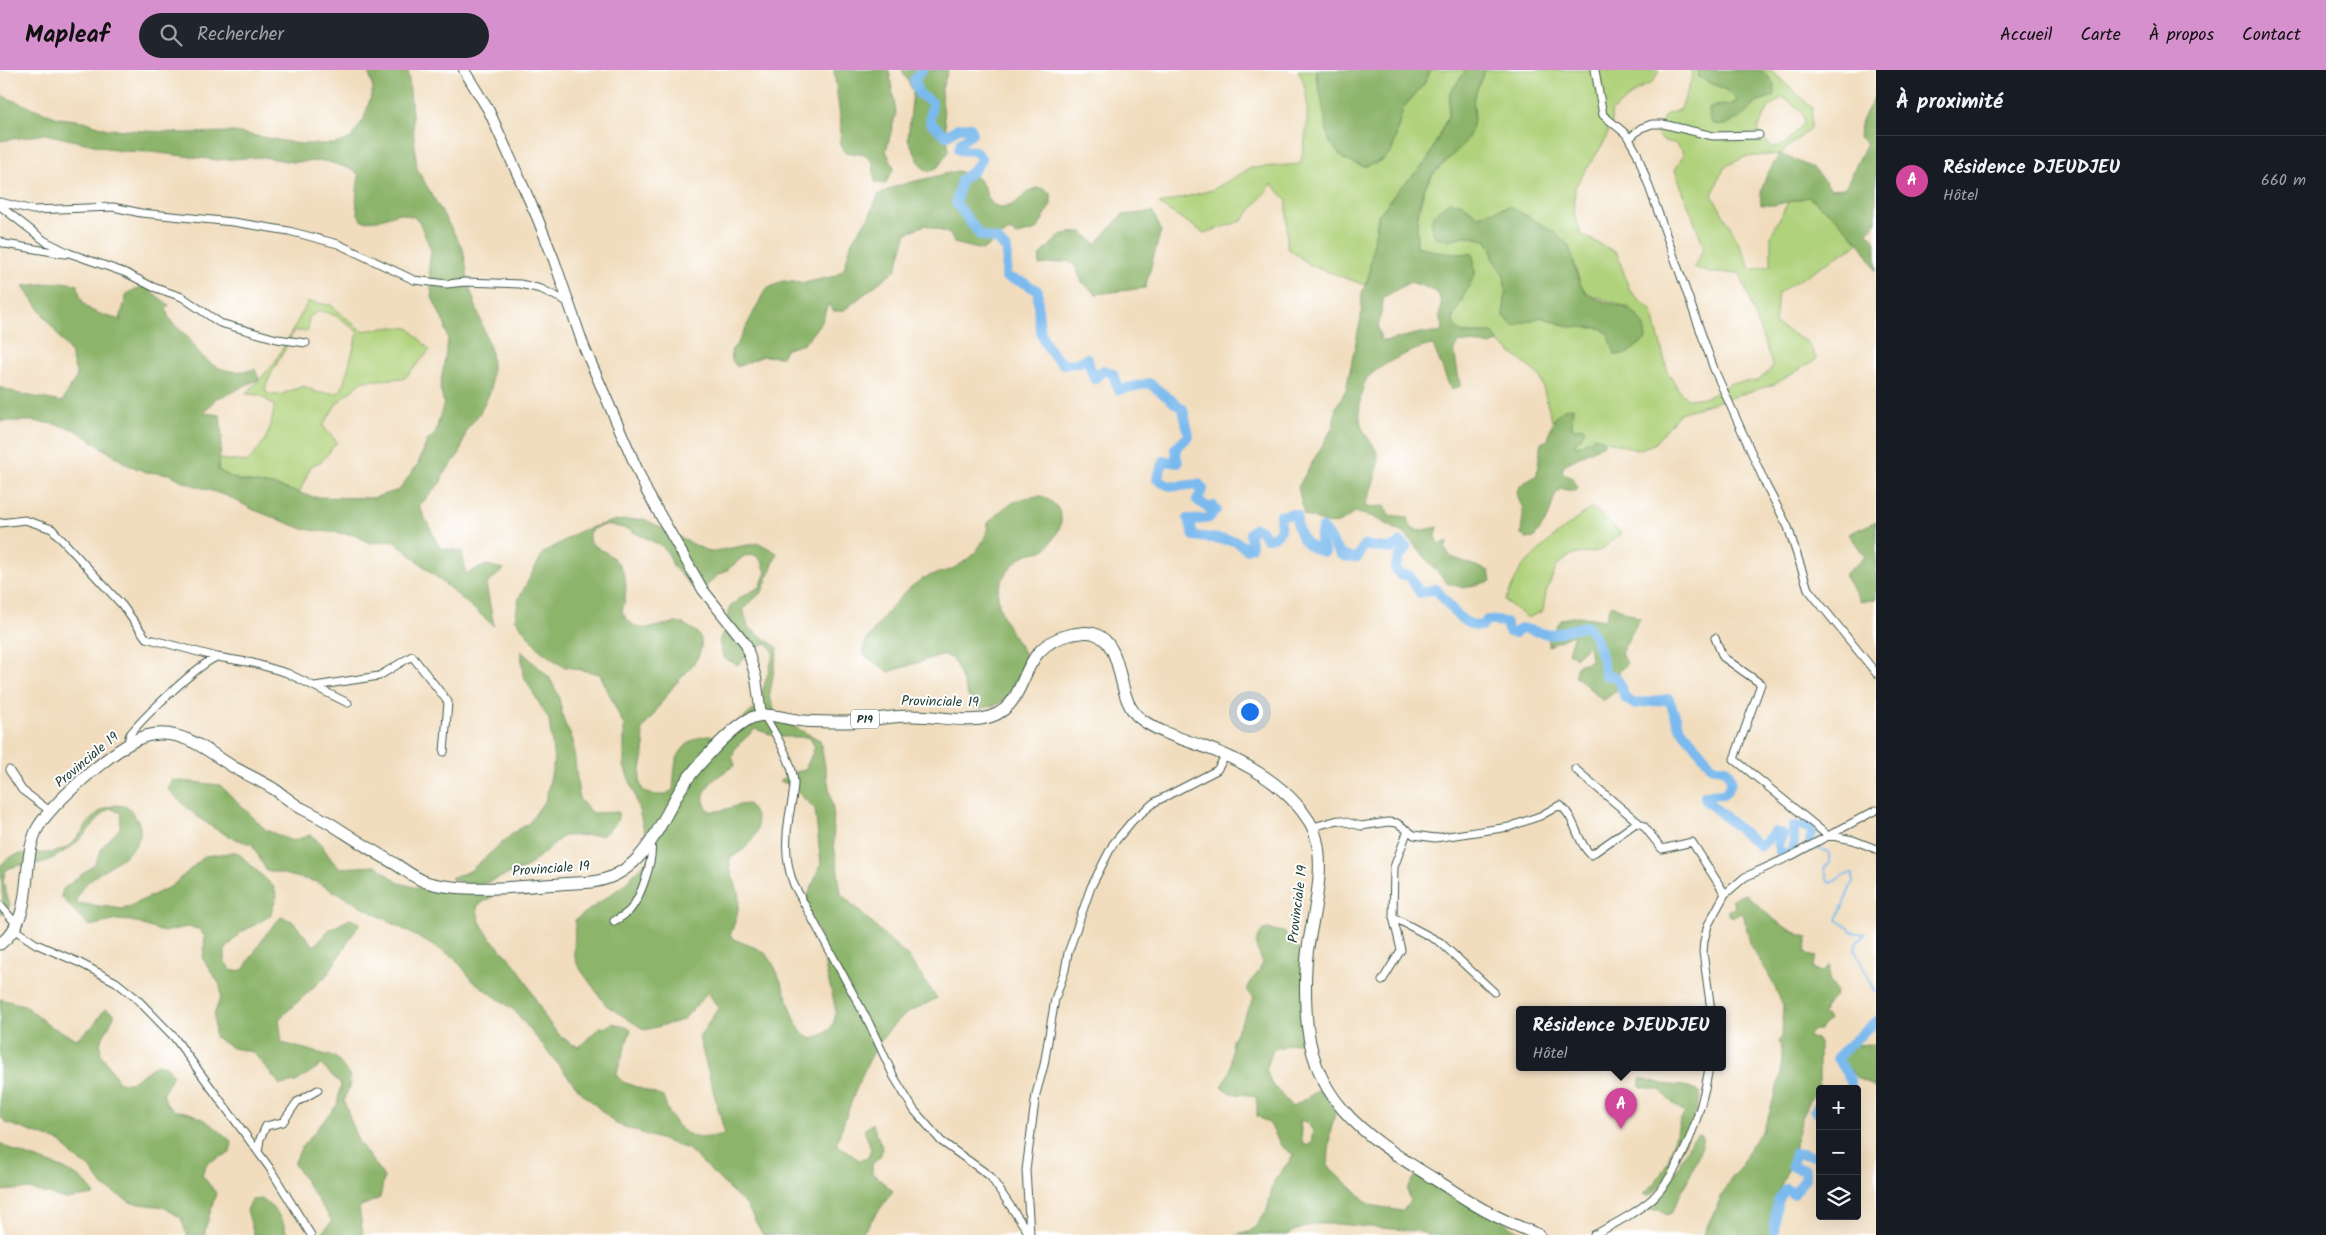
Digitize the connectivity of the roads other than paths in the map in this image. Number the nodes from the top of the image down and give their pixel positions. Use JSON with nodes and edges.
{"nodes":[{"id":1,"x":464,"y":70,"type":"edge"},
{"id":2,"x":1595,"y":70,"type":"edge"},
{"id":3,"x":1759,"y":135,"type":"dead end"},
{"id":4,"x":1630,"y":140,"type":"junction"},
{"id":5,"x":0,"y":204,"type":"edge"},
{"id":6,"x":0,"y":241,"type":"edge"},
{"id":7,"x":69,"y":253,"type":"junction"},
{"id":8,"x":570,"y":303,"type":"junction"},
{"id":9,"x":306,"y":343,"type":"dead end"},
{"id":10,"x":0,"y":523,"type":"edge"},
{"id":11,"x":1715,"y":638,"type":"dead end"},
{"id":12,"x":217,"y":657,"type":"junction"},
{"id":13,"x":1876,"y":673,"type":"edge"},
{"id":14,"x":315,"y":686,"type":"junction"},
{"id":15,"x":348,"y":703,"type":"dead end"},
{"id":16,"x":763,"y":715,"type":"junction"},
{"id":17,"x":129,"y":744,"type":"junction"},
{"id":18,"x":444,"y":752,"type":"dead end"},
{"id":19,"x":1226,"y":755,"type":"junction"},
{"id":20,"x":9,"y":770,"type":"dead end"},
{"id":21,"x":1576,"y":770,"type":"dead end"},
{"id":22,"x":1876,"y":810,"type":"edge"},
{"id":23,"x":50,"y":811,"type":"junction"},
{"id":24,"x":1640,"y":823,"type":"junction"},
{"id":25,"x":1314,"y":826,"type":"junction"},
{"id":26,"x":1408,"y":830,"type":"junction"},
{"id":27,"x":1827,"y":835,"type":"junction"},
{"id":28,"x":651,"y":844,"type":"junction"},
{"id":29,"x":1876,"y":848,"type":"edge"},
{"id":30,"x":1725,"y":894,"type":"junction"},
{"id":31,"x":0,"y":905,"type":"edge"},
{"id":32,"x":1393,"y":917,"type":"junction"},
{"id":33,"x":614,"y":921,"type":"dead end"},
{"id":34,"x":16,"y":927,"type":"junction"},
{"id":35,"x":0,"y":944,"type":"edge"},
{"id":36,"x":1382,"y":981,"type":"dead end"},
{"id":37,"x":1494,"y":992,"type":"dead end"},
{"id":38,"x":1710,"y":1006,"type":"edge"},
{"id":39,"x":1708,"y":1071,"type":"edge"},
{"id":40,"x":318,"y":1090,"type":"dead end"},
{"id":41,"x":258,"y":1152,"type":"junction"},
{"id":42,"x":311,"y":1235,"type":"edge"},
{"id":43,"x":1030,"y":1235,"type":"edge"},
{"id":44,"x":1538,"y":1235,"type":"edge"},
{"id":45,"x":1594,"y":1235,"type":"edge"}],
"edges":[{"from":1,"to":8,"type":"street"},
{"from":2,"to":4,"type":"street"},
{"from":3,"to":4,"type":"street"},
{"from":4,"to":13,"type":"street"},
{"from":5,"to":7,"type":"street"},
{"from":5,"to":8,"type":"street"},
{"from":6,"to":7,"type":"street"},
{"from":7,"to":9,"type":"street"},
{"from":8,"to":16,"type":"street"},
{"from":10,"to":12,"type":"street"},
{"from":11,"to":27,"type":"street"},
{"from":12,"to":14,"type":"street"},
{"from":12,"to":17,"type":"street"},
{"from":14,"to":15,"type":"street"},
{"from":14,"to":18,"type":"street"},
{"from":16,"to":19,"type":"main road","name":"Provinciale 19","number":"P19"},
{"from":16,"to":28,"type":"main road","name":"Provinciale 19"},
{"from":16,"to":43,"type":"street"},
{"from":17,"to":23,"type":"main road","name":"Provinciale 19"},
{"from":17,"to":28,"type":"main road","name":"Provinciale 19"},
{"from":19,"to":25,"type":"main road","name":"Provinciale 19","number":"P19"},
{"from":19,"to":43,"type":"street"},
{"from":20,"to":23,"type":"street"},
{"from":21,"to":24,"type":"street"},
{"from":22,"to":27,"type":"street"},
{"from":23,"to":34,"type":"main road","name":"Provinciale 19"},
{"from":24,"to":26,"type":"street"},
{"from":24,"to":30,"type":"street"},
{"from":25,"to":26,"type":"street"},
{"from":25,"to":44,"type":"main road","name":"Provinciale 19","number":"P19"},
{"from":26,"to":32,"type":"street"},
{"from":27,"to":29,"type":"street"},
{"from":27,"to":30,"type":"street"},
{"from":28,"to":33,"type":"street"},
{"from":30,"to":38,"type":"street"},
{"from":31,"to":34,"type":"street"},
{"from":32,"to":36,"type":"street"},
{"from":32,"to":37,"type":"street"},
{"from":34,"to":35,"type":"main road"},
{"from":34,"to":41,"type":"street"},
{"from":39,"to":45,"type":"street"},
{"from":40,"to":41,"type":"street"},
{"from":41,"to":42,"type":"street"}]}
